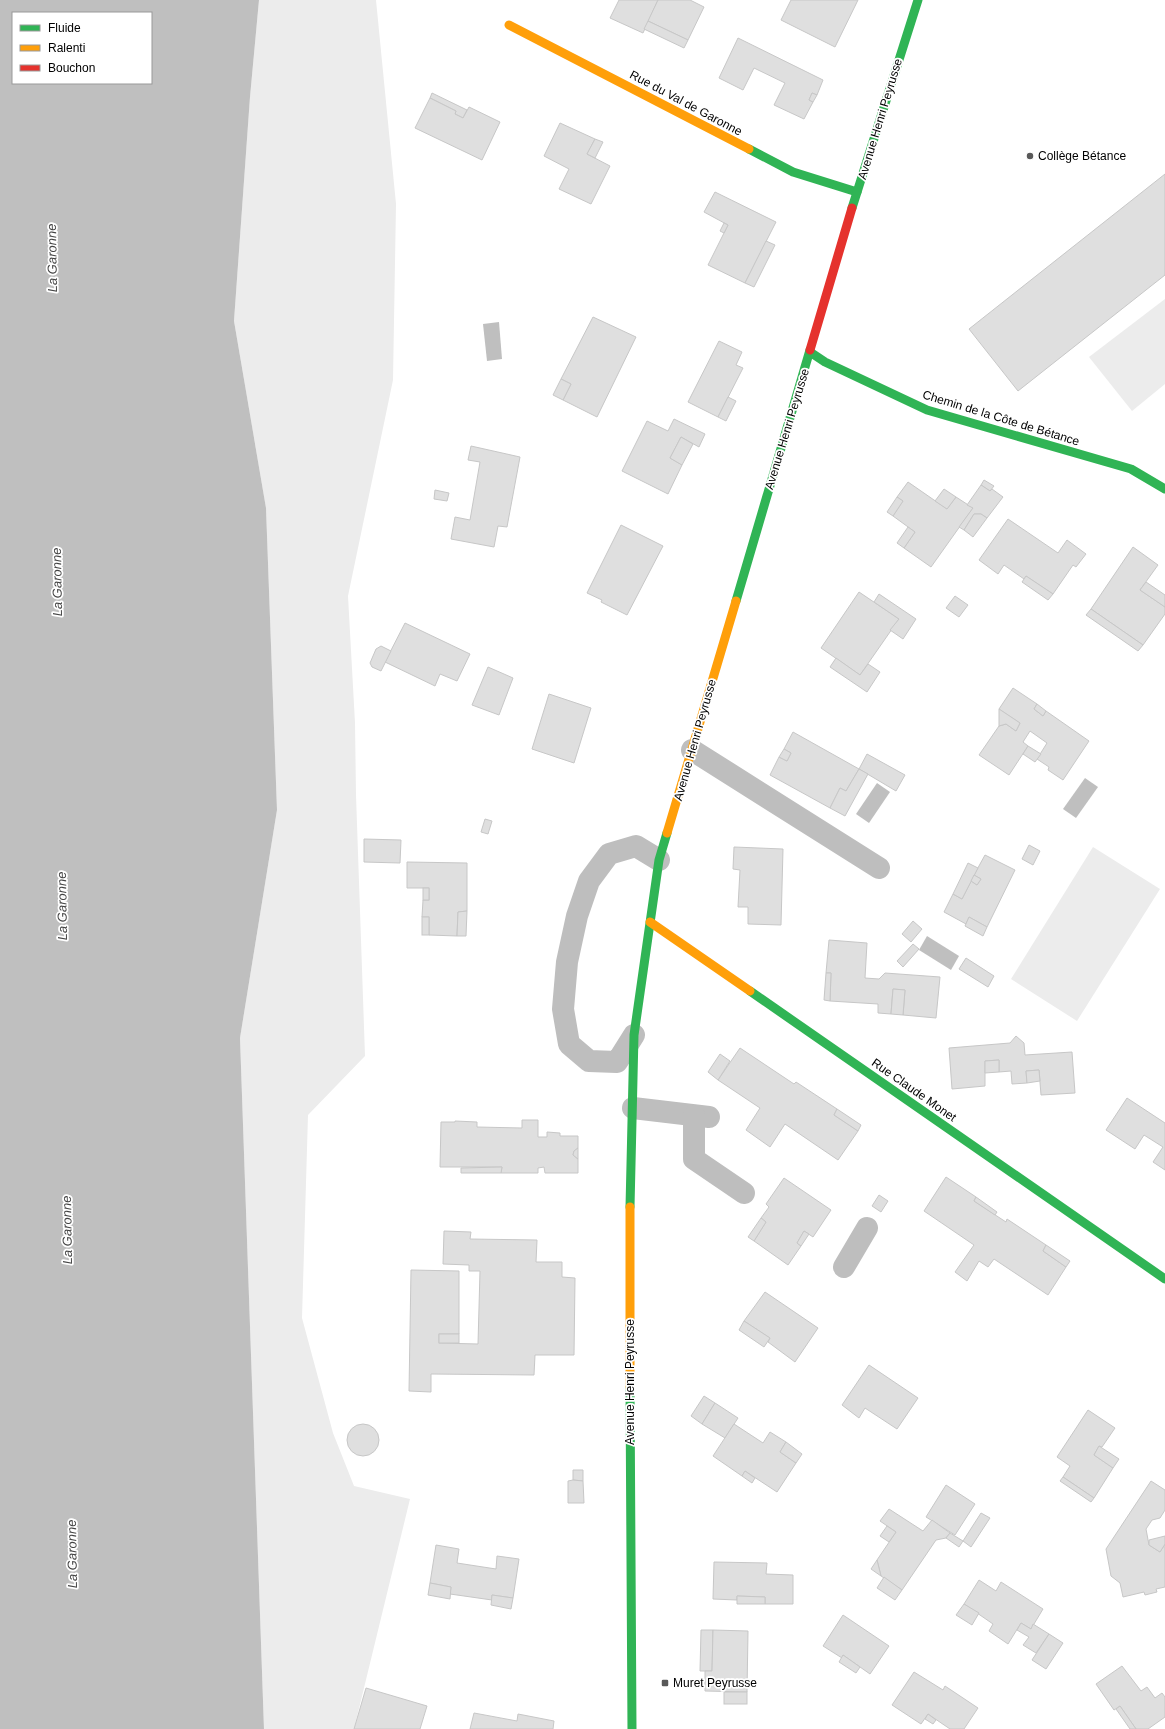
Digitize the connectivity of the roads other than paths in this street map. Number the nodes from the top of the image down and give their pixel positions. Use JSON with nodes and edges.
{"nodes":[{"id":1,"x":918,"y":0,"type":"edge"},
{"id":2,"x":509,"y":25,"type":"dead end"},
{"id":3,"x":857,"y":192,"type":"junction"},
{"id":4,"x":810,"y":352,"type":"junction"},
{"id":5,"x":1165,"y":489,"type":"edge"},
{"id":6,"x":692,"y":750,"type":"junction"},
{"id":7,"x":659,"y":860,"type":"junction"},
{"id":8,"x":879,"y":868,"type":"dead end"},
{"id":9,"x":650,"y":922,"type":"junction"},
{"id":10,"x":634,"y":1035,"type":"junction"},
{"id":11,"x":632,"y":1108,"type":"junction"},
{"id":12,"x":744,"y":1193,"type":"dead end"},
{"id":13,"x":867,"y":1228,"type":"dead end"},
{"id":14,"x":844,"y":1267,"type":"dead end"},
{"id":15,"x":1165,"y":1278,"type":"edge"},
{"id":16,"x":635,"y":1728,"type":"edge"}],
"edges":[{"from":1,"to":3,"type":"street","name":"Avenue Henri Peyrusse"},
{"from":2,"to":3,"type":"street","name":"Rue du Val de Garonne"},
{"from":3,"to":4,"type":"street","name":"Avenue Henri Peyrusse"},
{"from":4,"to":5,"type":"street","name":"Chemin de la Côte de Bétance"},
{"from":4,"to":6,"type":"street","name":"Avenue Henri Peyrusse"},
{"from":6,"to":7,"type":"street","name":"Avenue Henri Peyrusse"},
{"from":6,"to":8,"type":"street"},
{"from":7,"to":9,"type":"street","name":"Avenue Henri Peyrusse"},
{"from":7,"to":10,"type":"street","name":"Avenue Henri Peyrusse"},
{"from":9,"to":10,"type":"street","name":"Avenue Henri Peyrusse"},
{"from":9,"to":15,"type":"street","name":"Rue Claude Monet"},
{"from":10,"to":11,"type":"street","name":"Avenue Henri Peyrusse"},
{"from":11,"to":12,"type":"street"},
{"from":11,"to":16,"type":"street","name":"Avenue Henri Peyrusse"},
{"from":13,"to":14,"type":"street"}]}
